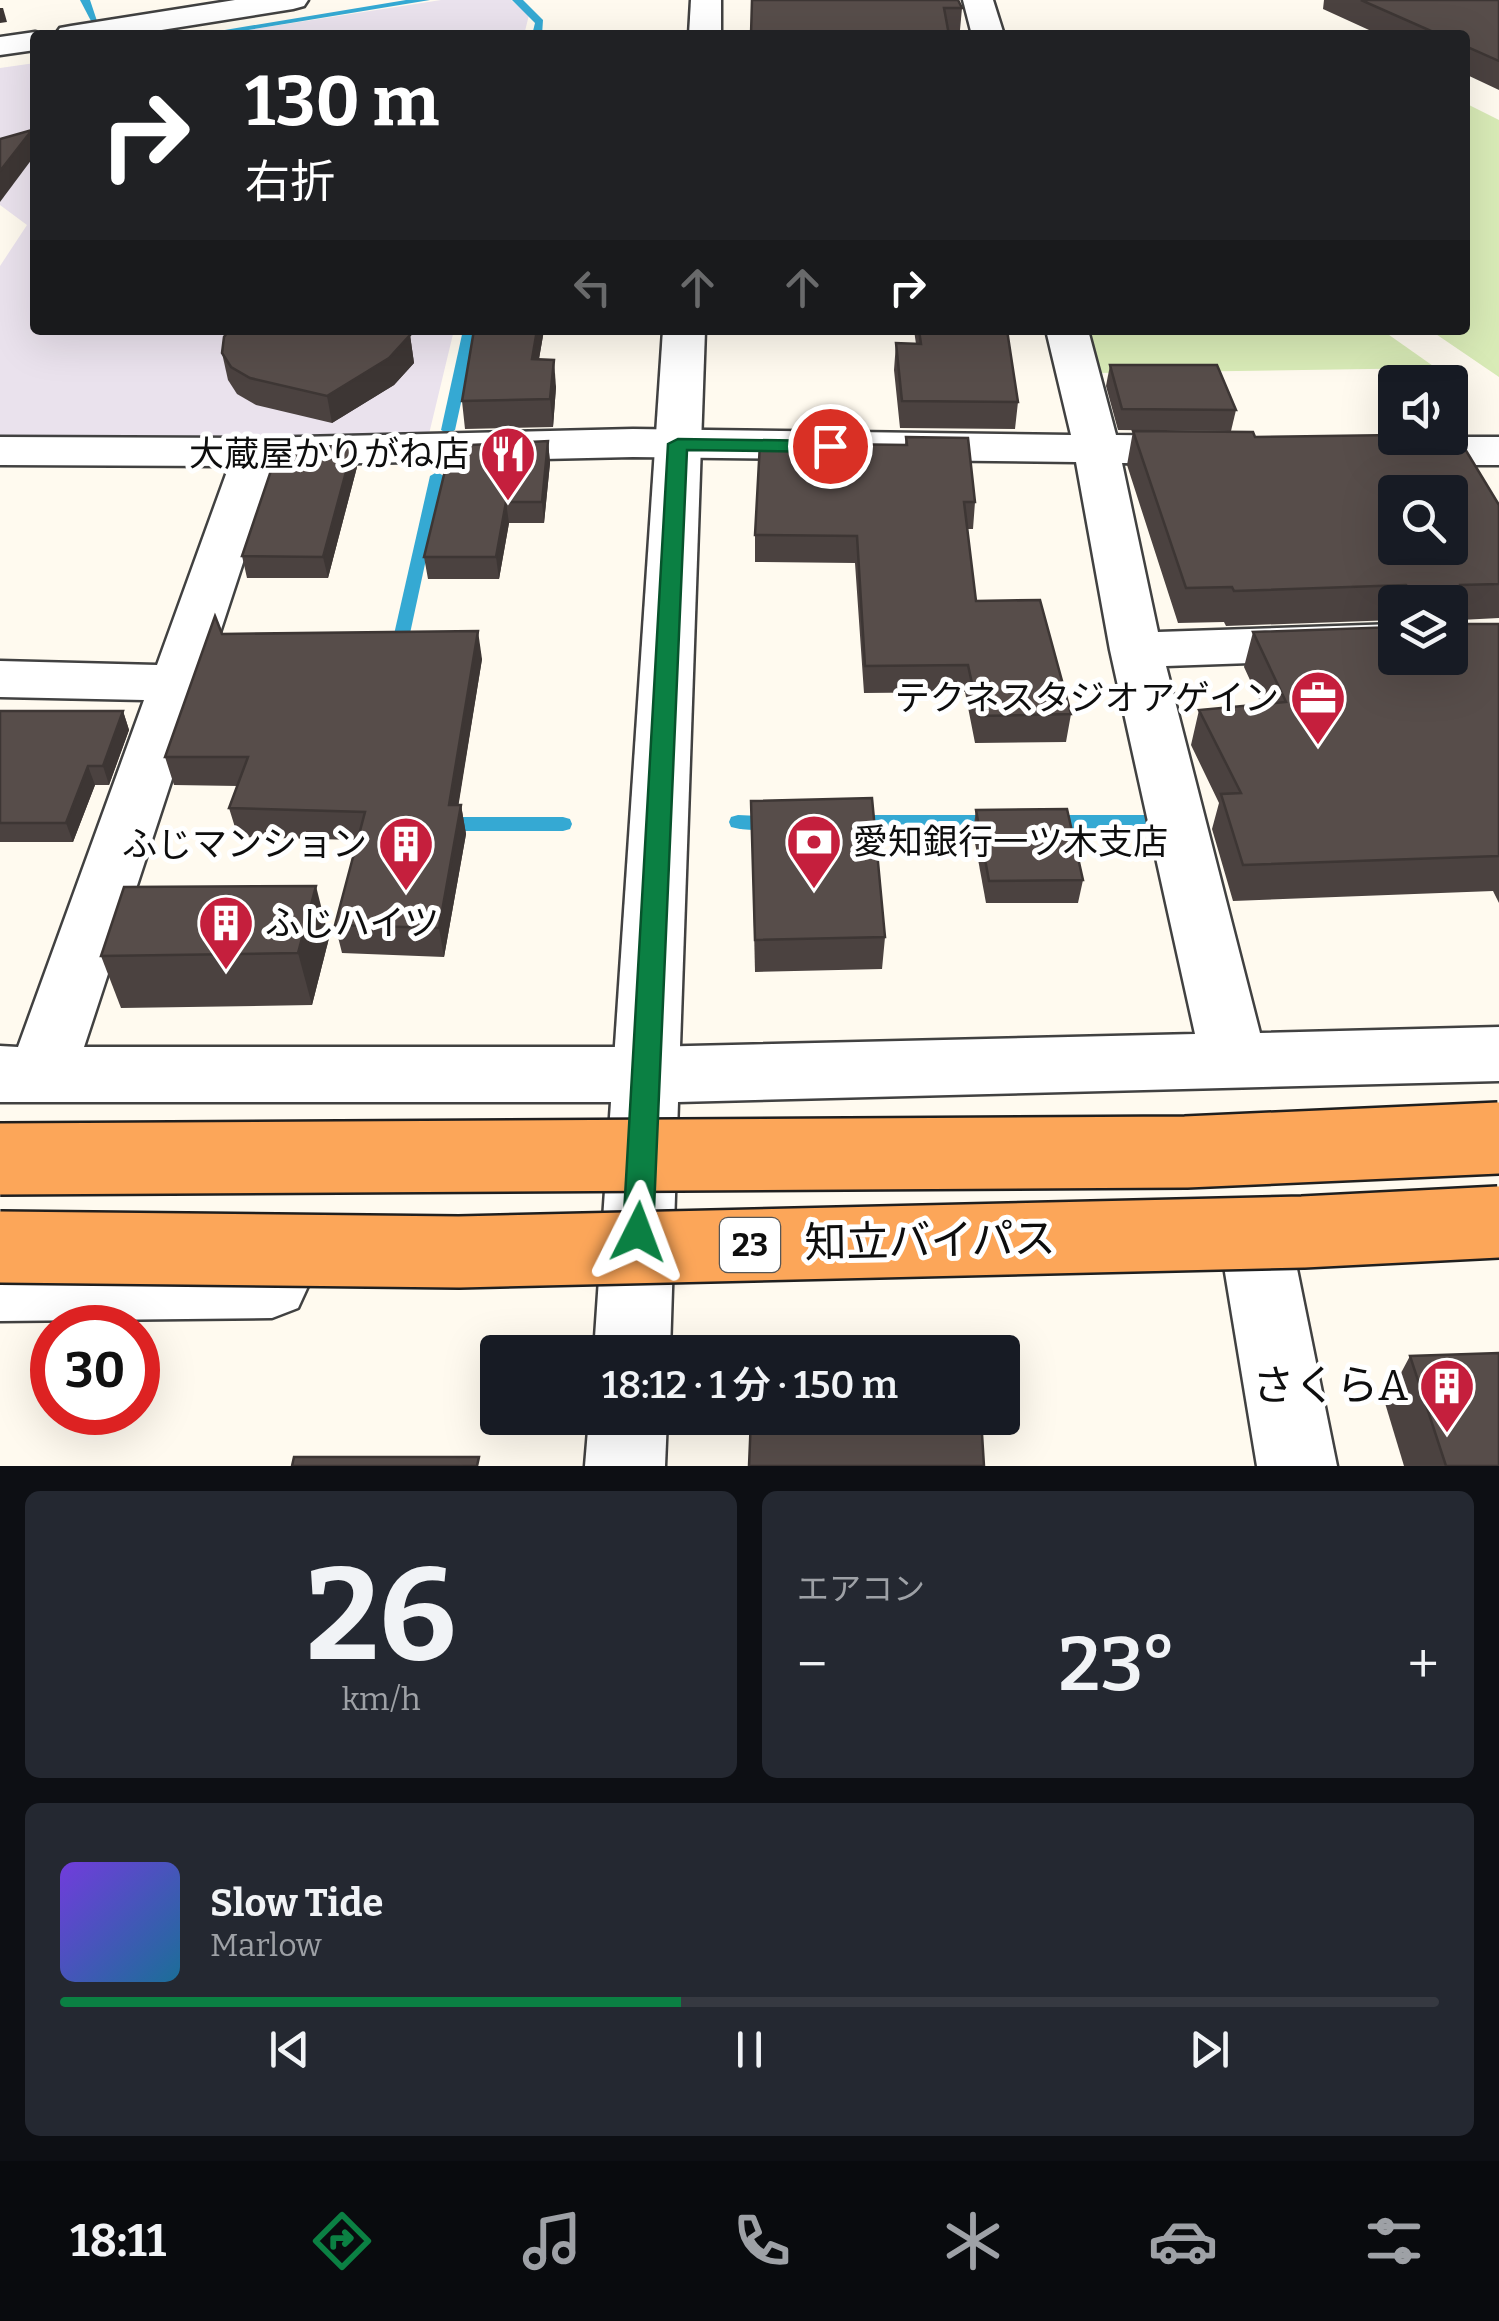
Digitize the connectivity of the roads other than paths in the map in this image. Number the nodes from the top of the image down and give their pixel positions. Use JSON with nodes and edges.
{"nodes":[{"id":1,"x":293,"y":0,"type":"edge"},
{"id":2,"x":706,"y":0,"type":"edge"},
{"id":3,"x":978,"y":0,"type":"edge"},
{"id":4,"x":103,"y":30,"type":"edge"},
{"id":5,"x":704,"y":30,"type":"edge"},
{"id":6,"x":987,"y":30,"type":"edge"},
{"id":7,"x":30,"y":41,"type":"edge"},
{"id":8,"x":0,"y":46,"type":"edge"},
{"id":9,"x":684,"y":335,"type":"edge"},
{"id":10,"x":1067,"y":335,"type":"edge"},
{"id":11,"x":678,"y":444,"type":"junction"},
{"id":12,"x":1098,"y":450,"type":"junction"},
{"id":13,"x":1250,"y":450,"type":"edge"},
{"id":14,"x":0,"y":451,"type":"edge"},
{"id":15,"x":1346,"y":451,"type":"edge"},
{"id":16,"x":1499,"y":451,"type":"edge"},
{"id":17,"x":257,"y":452,"type":"junction"},
{"id":18,"x":1378,"y":643,"type":"edge"},
{"id":19,"x":1136,"y":650,"type":"junction"},
{"id":20,"x":0,"y":679,"type":"edge"},
{"id":21,"x":175,"y":683,"type":"junction"},
{"id":22,"x":1499,"y":1054,"type":"edge"},
{"id":23,"x":1234,"y":1059,"type":"junction"},
{"id":24,"x":21,"y":1074,"type":"edge"},
{"id":25,"x":646,"y":1075,"type":"junction"},
{"id":26,"x":1499,"y":1138,"type":"edge"},
{"id":27,"x":0,"y":1159,"type":"edge"},
{"id":28,"x":1499,"y":1222,"type":"edge"},
{"id":29,"x":1499,"y":1247,"type":"edge"},
{"id":30,"x":1258,"y":1254,"type":"junction"},
{"id":31,"x":636,"y":1272,"type":"junction"},
{"id":32,"x":2,"y":1281,"type":"edge"},
{"id":33,"x":633,"y":1335,"type":"edge"},
{"id":34,"x":627,"y":1435,"type":"edge"},
{"id":35,"x":625,"y":1466,"type":"edge"},
{"id":36,"x":1297,"y":1466,"type":"edge"}],
"edges":[{"from":1,"to":4,"type":"street"},
{"from":2,"to":5,"type":"street"},
{"from":3,"to":6,"type":"street"},
{"from":7,"to":8,"type":"street"},
{"from":9,"to":11,"type":"street"},
{"from":10,"to":12,"type":"street"},
{"from":11,"to":12,"type":"street"},
{"from":11,"to":17,"type":"street"},
{"from":11,"to":25,"type":"street"},
{"from":12,"to":13,"type":"street"},
{"from":12,"to":19,"type":"street"},
{"from":14,"to":17,"type":"street"},
{"from":15,"to":16,"type":"street"},
{"from":17,"to":21,"type":"street"},
{"from":18,"to":19,"type":"street"},
{"from":19,"to":23,"type":"street"},
{"from":20,"to":21,"type":"street"},
{"from":21,"to":24,"type":"street"},
{"from":22,"to":23,"type":"street"},
{"from":23,"to":25,"type":"street"},
{"from":24,"to":25,"type":"street"},
{"from":25,"to":31,"type":"street"},
{"from":26,"to":27,"type":"highway","bridge":true},
{"from":28,"to":32,"type":"highway","name":"知立バイパス","number":"23","bridge":true},
{"from":29,"to":30,"type":"street"},
{"from":30,"to":31,"type":"street"},
{"from":30,"to":36,"type":"street"},
{"from":31,"to":32,"type":"street"},
{"from":31,"to":33,"type":"street"},
{"from":34,"to":35,"type":"street"}]}
